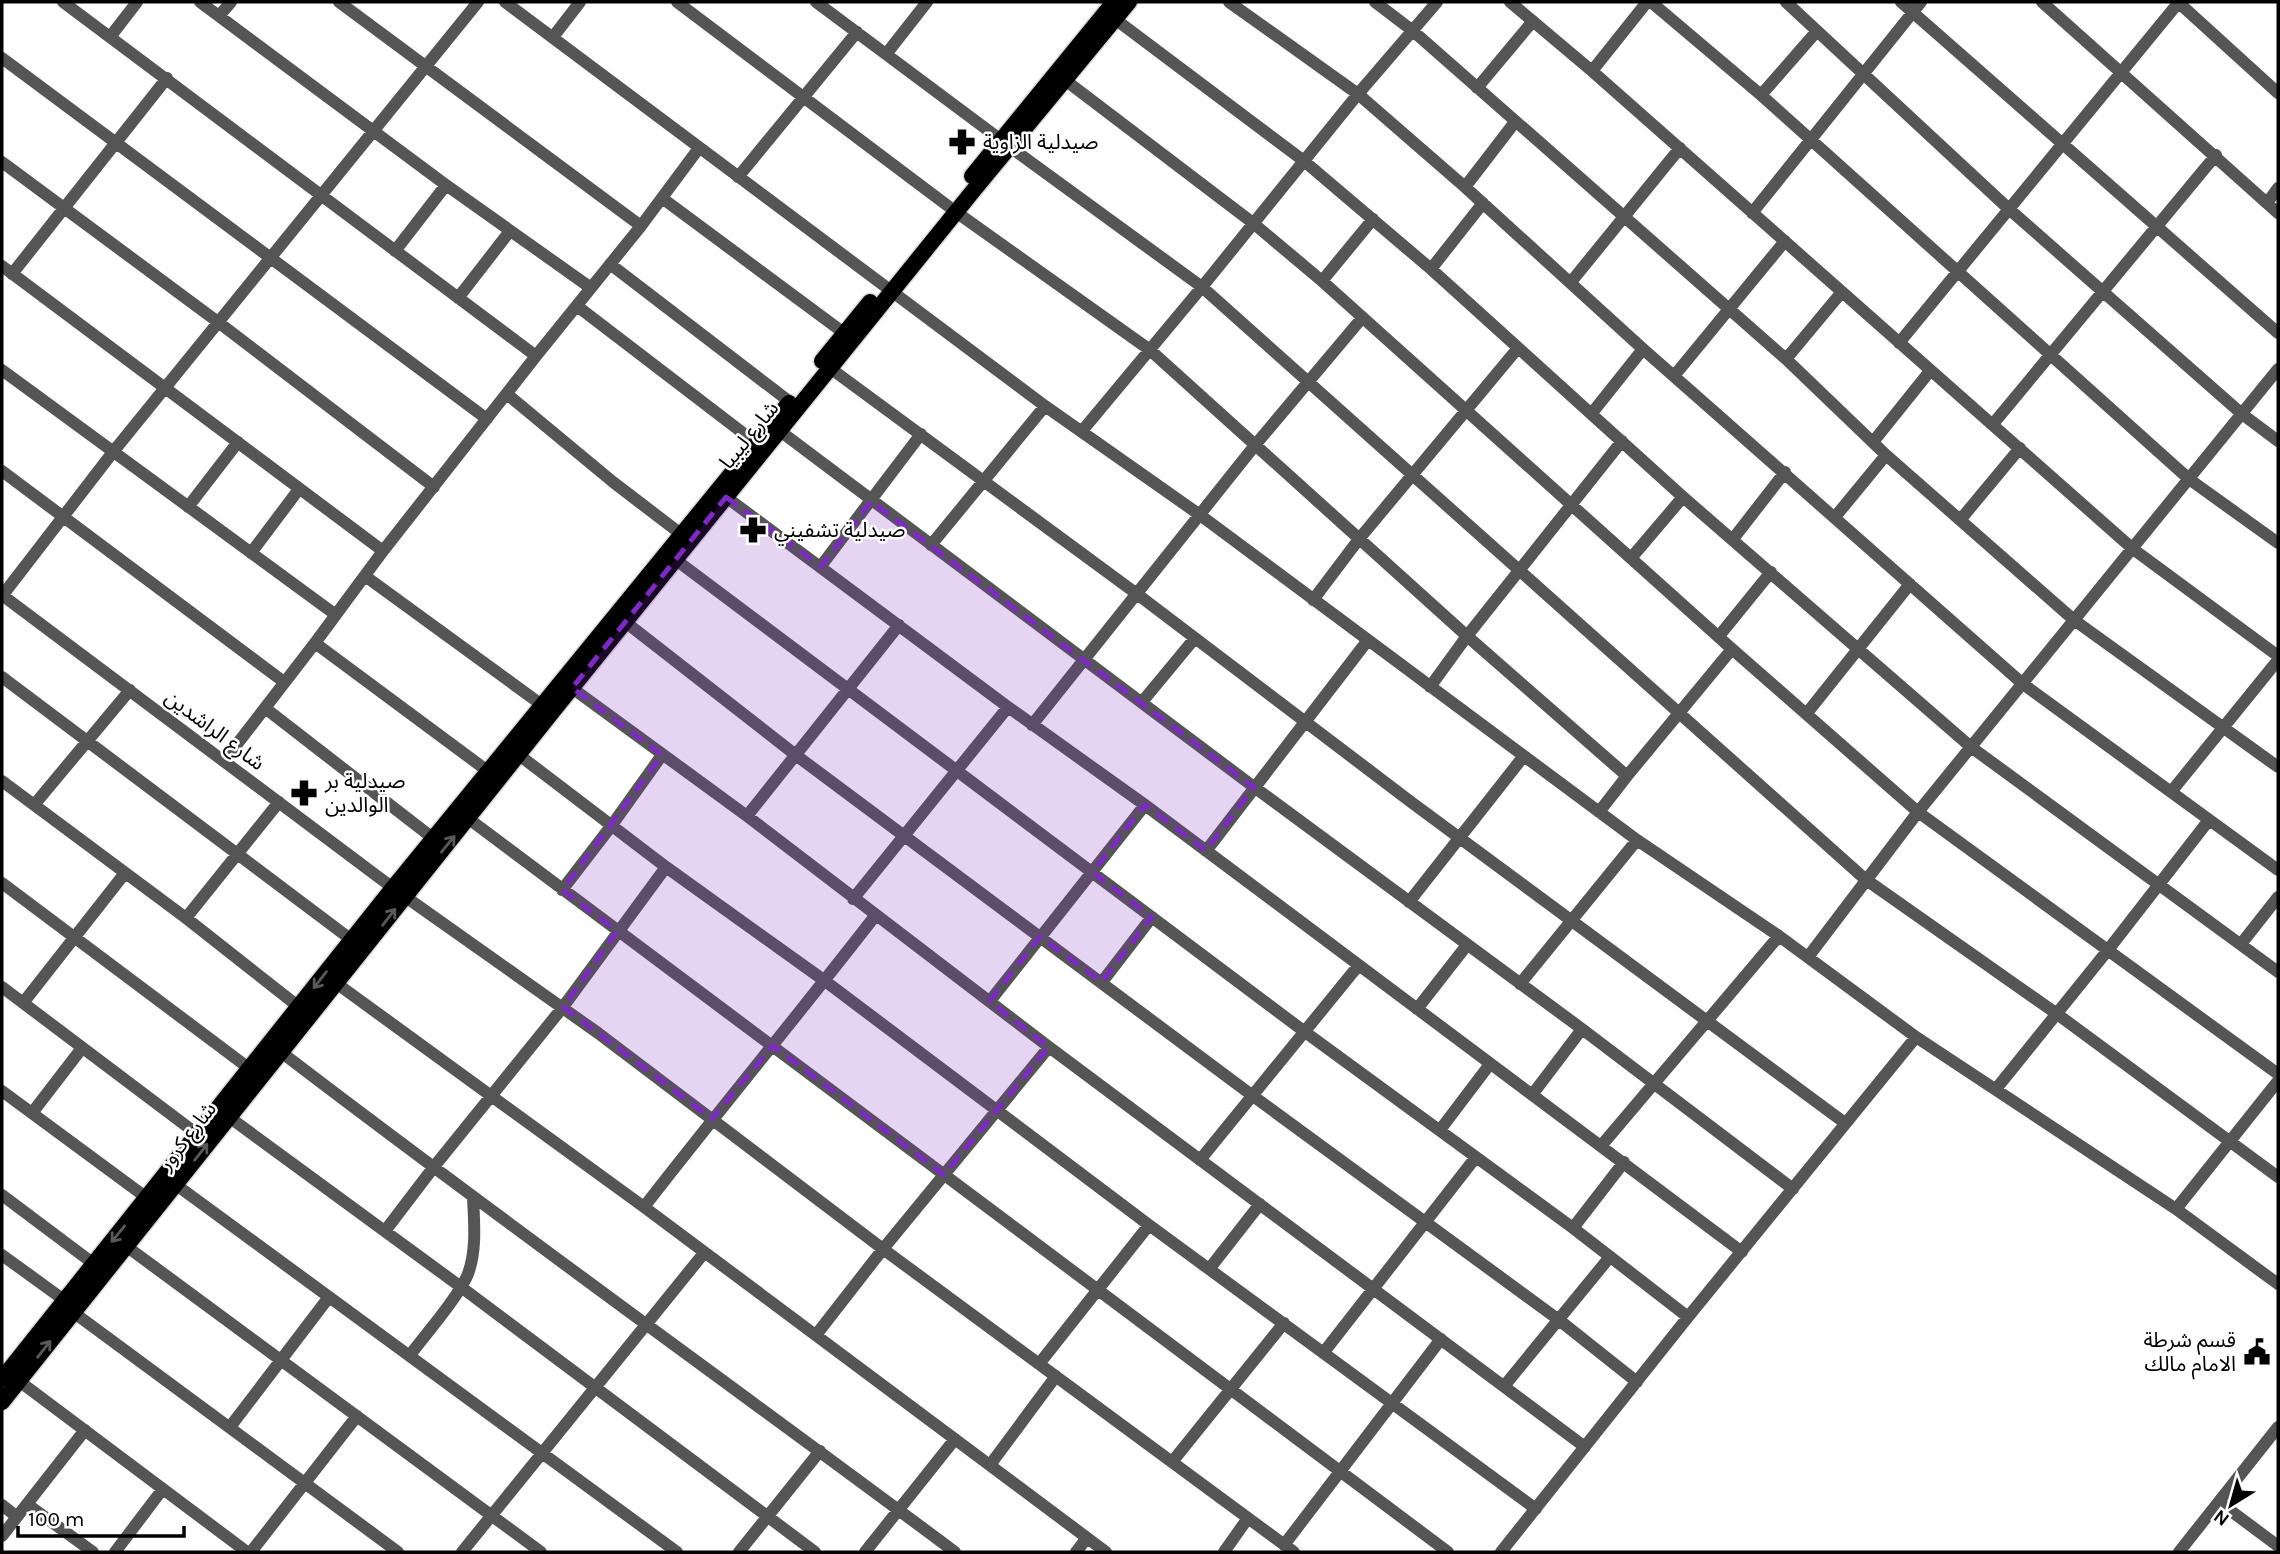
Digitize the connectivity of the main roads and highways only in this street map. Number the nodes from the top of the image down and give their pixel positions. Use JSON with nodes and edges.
{"nodes":[{"id":1,"x":1114,"y":2,"type":"edge"},
{"id":2,"x":1129,"y":2,"type":"edge"},
{"id":3,"x":1106,"y":24,"type":"junction"},
{"id":4,"x":1006,"y":143,"type":"junction"},
{"id":5,"x":888,"y":289,"type":"junction"},
{"id":6,"x":621,"y":619,"type":"junction"},
{"id":7,"x":583,"y":664,"type":"junction"},
{"id":8,"x":399,"y":892,"type":"junction"},
{"id":9,"x":358,"y":944,"type":"junction"},
{"id":10,"x":69,"y":1306,"type":"junction"},
{"id":11,"x":7,"y":1376,"type":"edge"},
{"id":12,"x":2,"y":1402,"type":"edge"}],
"edges":[{"from":1,"to":3,"type":"main road","name":"شارع ليبيا"},
{"from":2,"to":3,"type":"main road","name":"شارع ليبيا"},
{"from":3,"to":4,"type":"main road","name":"شارع ليبيا"},
{"from":3,"to":4,"type":"main road","name":"شارع ليبيا"},
{"from":4,"to":5,"type":"main road","name":"شارع ليبيا"},
{"from":5,"to":6,"type":"main road","name":"شارع ليبيا"},
{"from":5,"to":6,"type":"main road","name":"شارع ليبيا"},
{"from":6,"to":7,"type":"main road","name":"شارع ليبيا"},
{"from":7,"to":8,"type":"main road","name":"شارع ليبيا"},
{"from":8,"to":7,"type":"main road","name":"شارع ليبيا","one_way":true},
{"from":8,"to":9,"type":"main road","name":"شارع كرور"},
{"from":9,"to":10,"type":"main road","name":"شارع كرور","one_way":true},
{"from":10,"to":9,"type":"main road","name":"شارع كرور","one_way":true},
{"from":10,"to":11,"type":"main road","name":"شارع كرور"},
{"from":11,"to":12,"type":"main road","name":"شارع كرور"}]}
